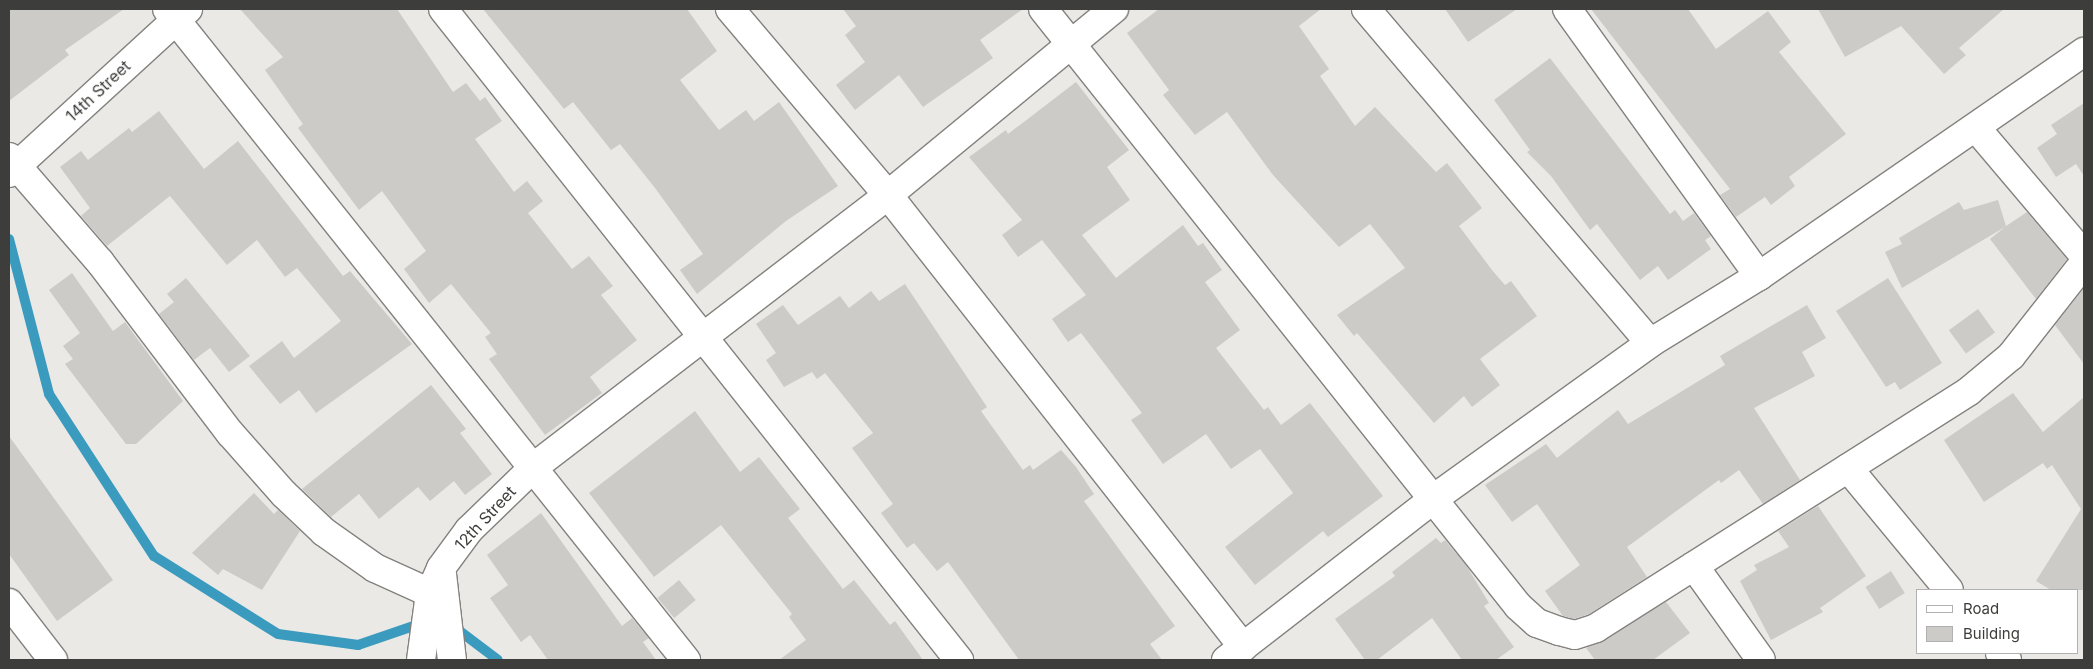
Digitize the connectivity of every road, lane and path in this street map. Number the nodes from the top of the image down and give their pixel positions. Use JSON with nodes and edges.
{"nodes":[{"id":1,"x":443,"y":9,"type":"edge"},
{"id":2,"x":730,"y":9,"type":"edge"},
{"id":3,"x":1043,"y":9,"type":"edge"},
{"id":4,"x":1114,"y":9,"type":"edge"},
{"id":5,"x":1366,"y":9,"type":"edge"},
{"id":6,"x":1567,"y":9,"type":"edge"},
{"id":7,"x":176,"y":12,"type":"edge"},
{"id":8,"x":1070,"y":42,"type":"junction"},
{"id":9,"x":2084,"y":52,"type":"edge"},
{"id":10,"x":1977,"y":129,"type":"junction"},
{"id":11,"x":11,"y":166,"type":"edge"},
{"id":12,"x":888,"y":195,"type":"junction"},
{"id":13,"x":2084,"y":255,"type":"edge"},
{"id":14,"x":2084,"y":263,"type":"edge"},
{"id":15,"x":1760,"y":276,"type":"junction"},
{"id":16,"x":702,"y":335,"type":"junction"},
{"id":17,"x":1650,"y":344,"type":"junction"},
{"id":18,"x":535,"y":466,"type":"junction"},
{"id":19,"x":1848,"y":468,"type":"junction"},
{"id":20,"x":1436,"y":497,"type":"junction"},
{"id":21,"x":1694,"y":566,"type":"junction"},
{"id":22,"x":441,"y":568,"type":"junction"},
{"id":23,"x":1948,"y":589,"type":"edge"},
{"id":24,"x":430,"y":593,"type":"junction"},
{"id":25,"x":9,"y":603,"type":"edge"},
{"id":26,"x":1234,"y":653,"type":"edge"},
{"id":27,"x":53,"y":660,"type":"edge"},
{"id":28,"x":421,"y":660,"type":"edge"},
{"id":29,"x":452,"y":660,"type":"edge"},
{"id":30,"x":686,"y":660,"type":"edge"},
{"id":31,"x":959,"y":660,"type":"edge"},
{"id":32,"x":1761,"y":660,"type":"edge"}],
"edges":[{"from":1,"to":16,"type":"street"},
{"from":2,"to":12,"type":"street"},
{"from":3,"to":8,"type":"street"},
{"from":4,"to":8,"type":"street","name":"12th Street"},
{"from":5,"to":17,"type":"street"},
{"from":6,"to":15,"type":"street"},
{"from":7,"to":11,"type":"street","name":"14th Street"},
{"from":7,"to":18,"type":"street"},
{"from":8,"to":12,"type":"street","name":"12th Street"},
{"from":8,"to":20,"type":"street"},
{"from":9,"to":10,"type":"street"},
{"from":10,"to":13,"type":"street"},
{"from":10,"to":15,"type":"street"},
{"from":11,"to":24,"type":"street"},
{"from":12,"to":16,"type":"street","name":"12th Street"},
{"from":12,"to":26,"type":"street"},
{"from":14,"to":19,"type":"street"},
{"from":15,"to":17,"type":"street"},
{"from":16,"to":18,"type":"street","name":"12th Street"},
{"from":16,"to":31,"type":"street"},
{"from":17,"to":20,"type":"street"},
{"from":18,"to":22,"type":"street","name":"12th Street"},
{"from":18,"to":30,"type":"street"},
{"from":19,"to":21,"type":"street"},
{"from":19,"to":23,"type":"street"},
{"from":20,"to":21,"type":"street"},
{"from":20,"to":26,"type":"street"},
{"from":21,"to":32,"type":"street"},
{"from":22,"to":24,"type":"street","name":"12th Street"},
{"from":22,"to":29,"type":"street"},
{"from":24,"to":28,"type":"street","name":"12th Street"},
{"from":25,"to":27,"type":"street"}]}
